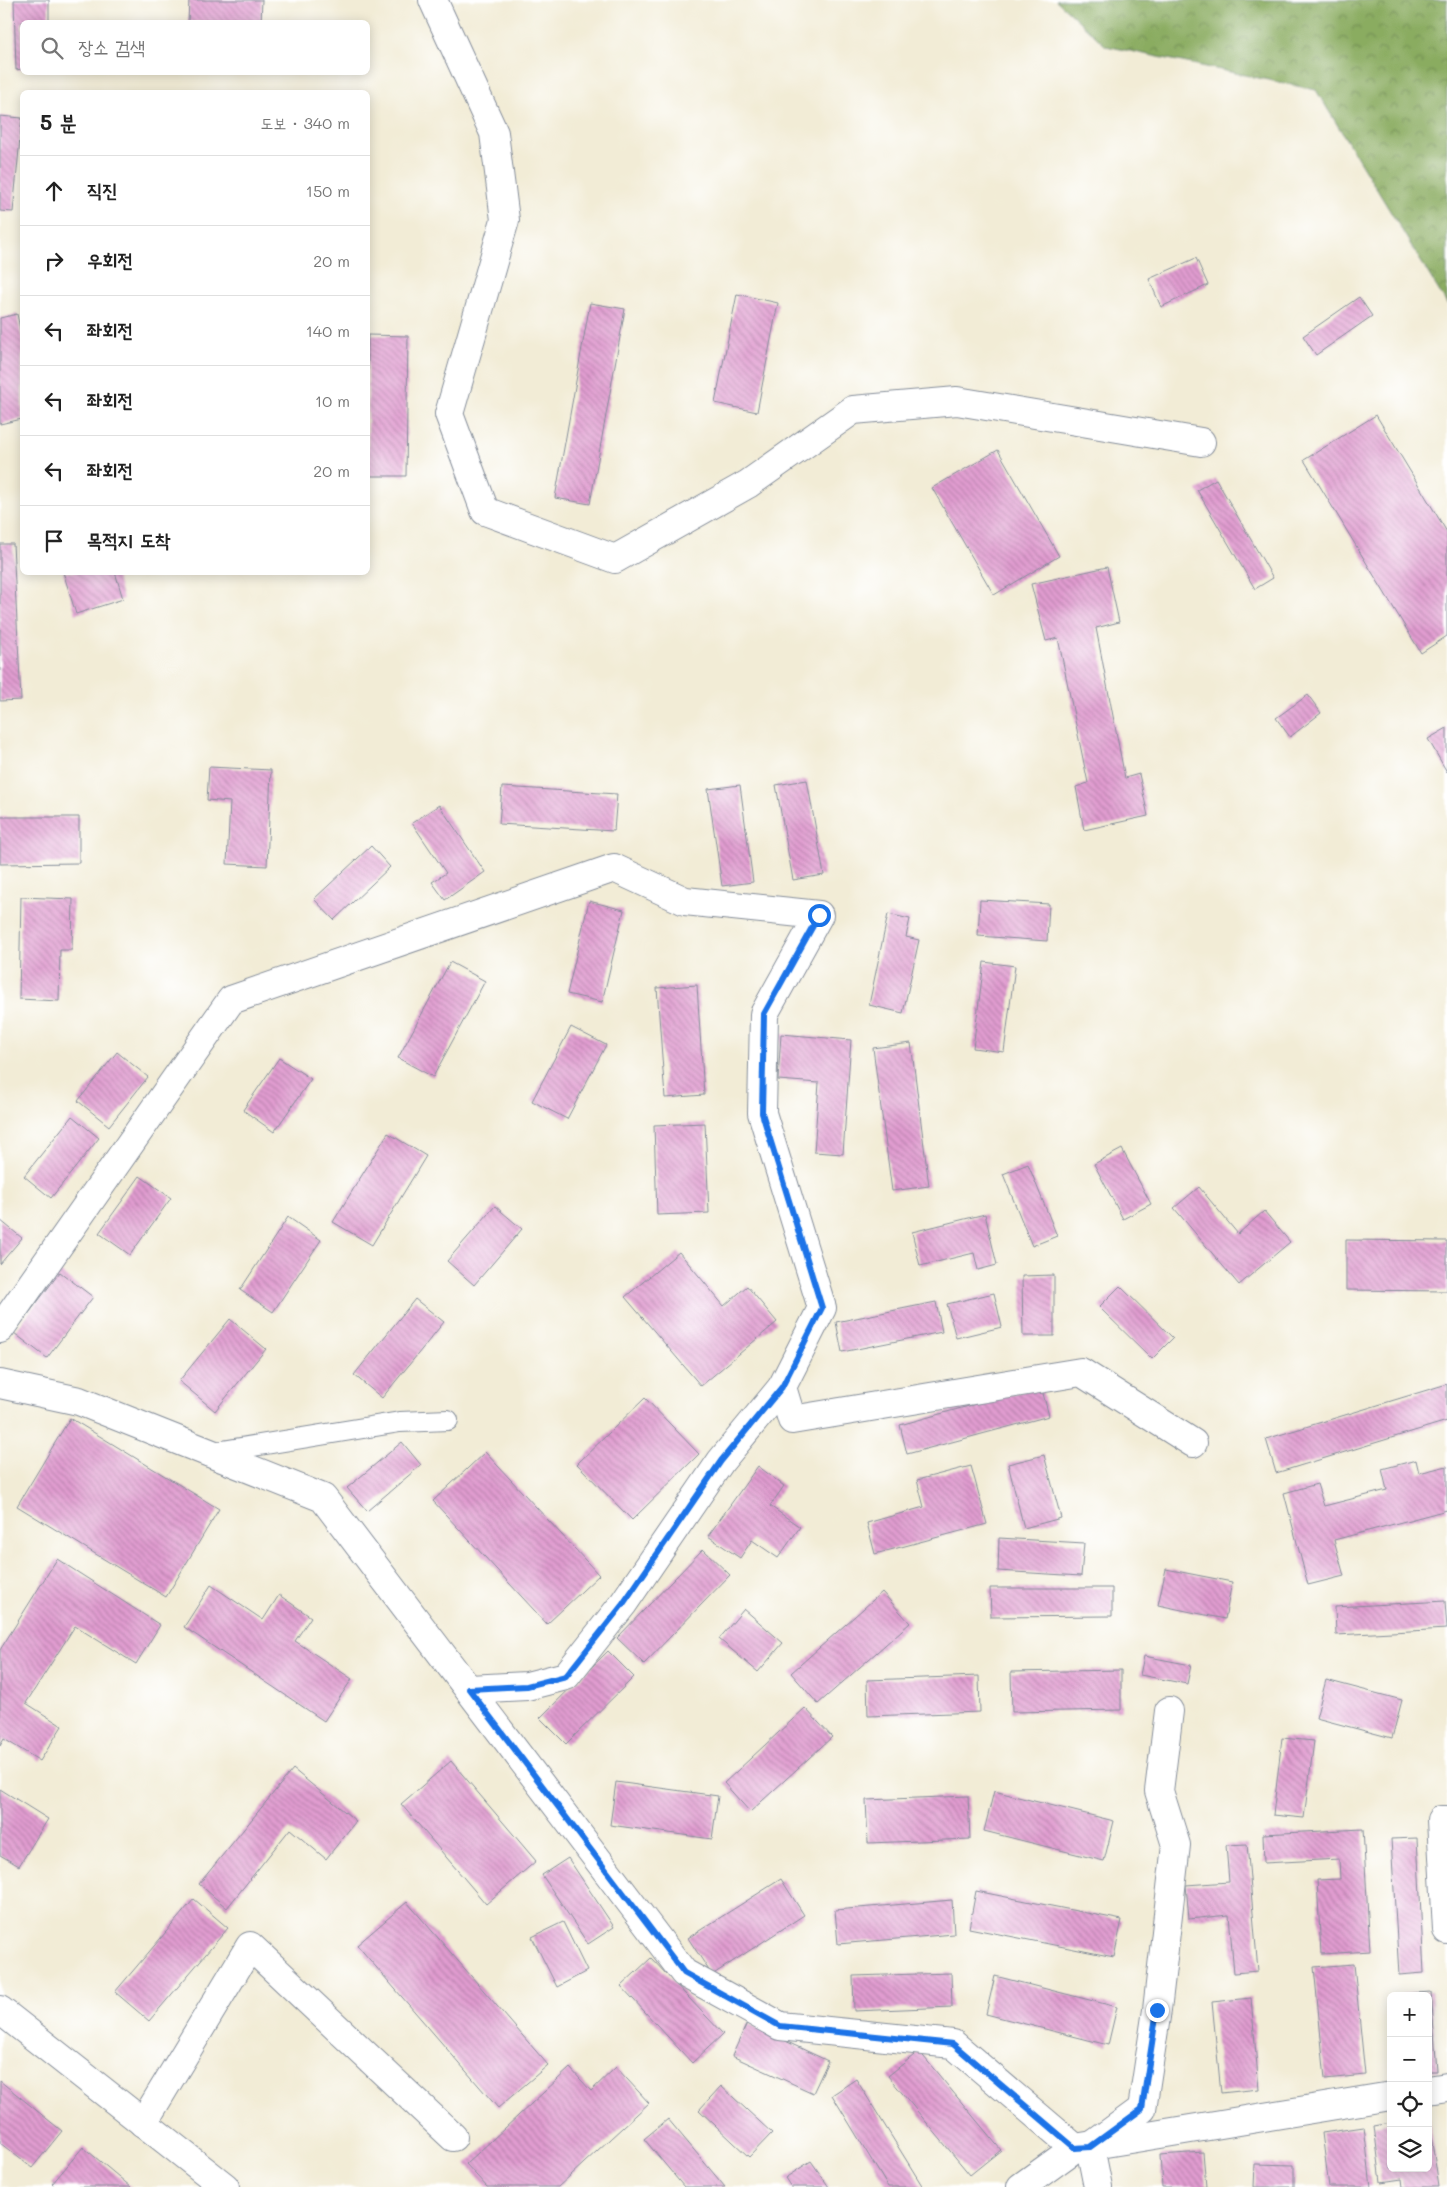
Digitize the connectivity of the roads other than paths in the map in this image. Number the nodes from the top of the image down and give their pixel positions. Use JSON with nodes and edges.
{"nodes":[{"id":1,"x":433,"y":0,"type":"edge"},
{"id":2,"x":1201,"y":442,"type":"dead end"},
{"id":3,"x":0,"y":1329,"type":"edge"},
{"id":4,"x":0,"y":1384,"type":"edge"},
{"id":5,"x":782,"y":1387,"type":"junction"},
{"id":6,"x":448,"y":1420,"type":"dead end"},
{"id":7,"x":1193,"y":1443,"type":"dead end"},
{"id":8,"x":210,"y":1453,"type":"junction"},
{"id":9,"x":469,"y":1689,"type":"junction"},
{"id":10,"x":1169,"y":1711,"type":"dead end"},
{"id":11,"x":1447,"y":1820,"type":"edge"},
{"id":12,"x":1447,"y":1930,"type":"edge"},
{"id":13,"x":0,"y":2010,"type":"edge"},
{"id":14,"x":1447,"y":2087,"type":"edge"},
{"id":15,"x":1432,"y":2089,"type":"edge"},
{"id":16,"x":1387,"y":2097,"type":"edge"},
{"id":17,"x":143,"y":2123,"type":"junction"},
{"id":18,"x":453,"y":2137,"type":"dead end"},
{"id":19,"x":1082,"y":2148,"type":"junction"},
{"id":20,"x":225,"y":2187,"type":"edge"},
{"id":21,"x":1021,"y":2187,"type":"edge"},
{"id":22,"x":1098,"y":2187,"type":"edge"}],
"edges":[{"from":1,"to":2,"type":"street"},
{"from":3,"to":5,"type":"street"},
{"from":4,"to":8,"type":"street"},
{"from":5,"to":7,"type":"street"},
{"from":5,"to":9,"type":"street"},
{"from":6,"to":8,"type":"lane"},
{"from":8,"to":9,"type":"street"},
{"from":9,"to":19,"type":"street"},
{"from":10,"to":19,"type":"street"},
{"from":11,"to":12,"type":"street"},
{"from":13,"to":17,"type":"street"},
{"from":14,"to":15,"type":"street"},
{"from":16,"to":19,"type":"street"},
{"from":17,"to":18,"type":"street"},
{"from":17,"to":20,"type":"street"},
{"from":19,"to":21,"type":"street"},
{"from":19,"to":22,"type":"street"}]}
